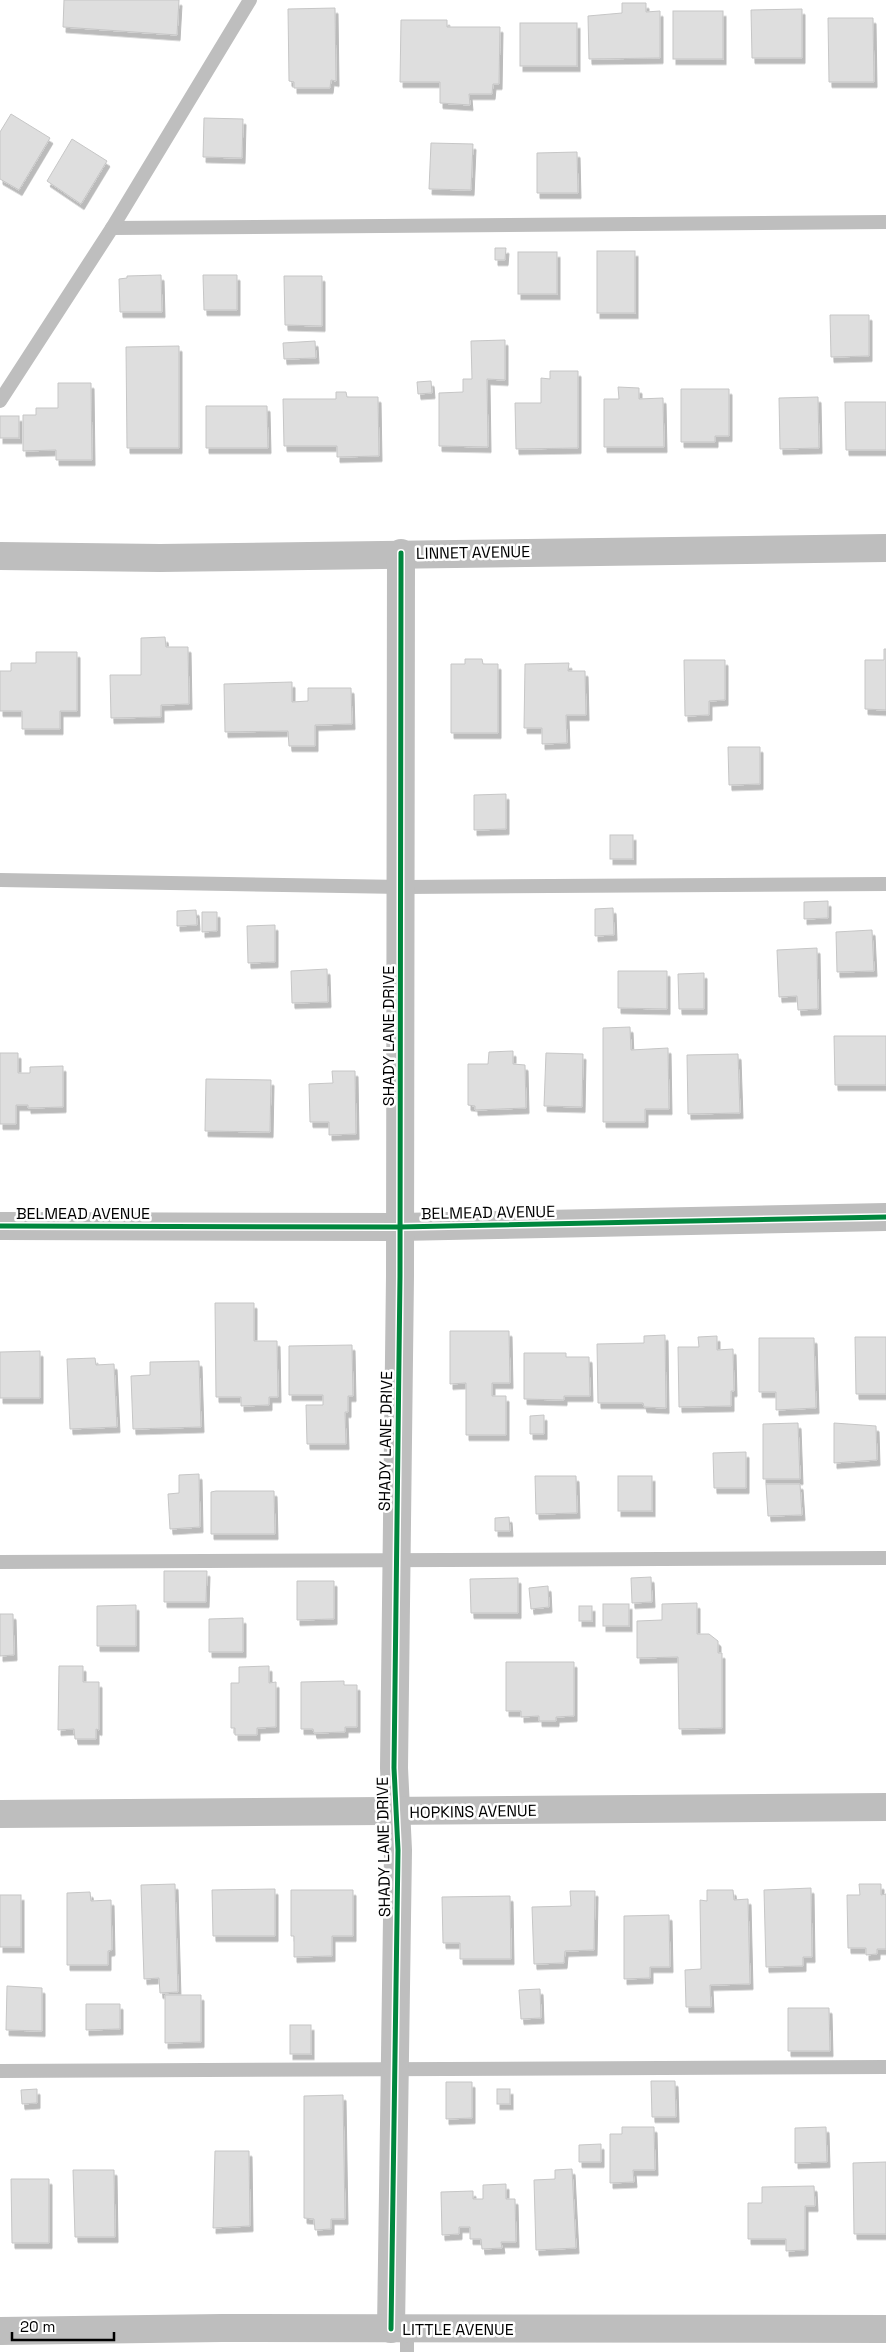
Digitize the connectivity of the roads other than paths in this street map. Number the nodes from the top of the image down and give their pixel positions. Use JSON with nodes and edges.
{"nodes":[{"id":1,"x":250,"y":0,"type":"edge"},
{"id":2,"x":886,"y":222,"type":"edge"},
{"id":3,"x":112,"y":228,"type":"junction"},
{"id":4,"x":0,"y":401,"type":"edge"},
{"id":5,"x":886,"y":548,"type":"edge"},
{"id":6,"x":401,"y":553,"type":"junction"},
{"id":7,"x":0,"y":556,"type":"edge"},
{"id":8,"x":0,"y":880,"type":"edge"},
{"id":9,"x":886,"y":884,"type":"edge"},
{"id":10,"x":402,"y":887,"type":"junction"},
{"id":11,"x":886,"y":1217,"type":"edge"},
{"id":12,"x":0,"y":1226,"type":"edge"},
{"id":13,"x":399,"y":1226,"type":"junction"},
{"id":14,"x":886,"y":1558,"type":"edge"},
{"id":15,"x":395,"y":1560,"type":"junction"},
{"id":16,"x":0,"y":1562,"type":"edge"},
{"id":17,"x":886,"y":1807,"type":"edge"},
{"id":18,"x":396,"y":1812,"type":"junction"},
{"id":19,"x":0,"y":1814,"type":"edge"},
{"id":20,"x":886,"y":2067,"type":"edge"},
{"id":21,"x":395,"y":2070,"type":"junction"},
{"id":22,"x":0,"y":2071,"type":"edge"},
{"id":23,"x":886,"y":2329,"type":"edge"},
{"id":24,"x":0,"y":2331,"type":"edge"},
{"id":25,"x":402,"y":2337,"type":"edge"}],
"edges":[{"from":1,"to":3,"type":"lane"},
{"from":2,"to":3,"type":"lane"},
{"from":3,"to":4,"type":"lane"},
{"from":5,"to":6,"type":"street","name":"LINNET AVENUE"},
{"from":6,"to":7,"type":"street","name":"LINNET AVENUE"},
{"from":6,"to":10,"type":"street","name":"SHADY LANE DRIVE"},
{"from":8,"to":10,"type":"lane"},
{"from":9,"to":10,"type":"lane"},
{"from":10,"to":13,"type":"street","name":"SHADY LANE DRIVE"},
{"from":11,"to":13,"type":"street","name":"BELMEAD AVENUE"},
{"from":12,"to":13,"type":"street","name":"BELMEAD AVENUE"},
{"from":13,"to":15,"type":"street","name":"SHADY LANE DRIVE"},
{"from":14,"to":15,"type":"lane"},
{"from":15,"to":16,"type":"lane"},
{"from":15,"to":18,"type":"street","name":"SHADY LANE DRIVE"},
{"from":17,"to":18,"type":"street","name":"HOPKINS AVENUE"},
{"from":18,"to":19,"type":"street","name":"HOPKINS AVENUE"},
{"from":18,"to":21,"type":"street","name":"SHADY LANE DRIVE"},
{"from":20,"to":21,"type":"lane"},
{"from":21,"to":22,"type":"lane"},
{"from":21,"to":25,"type":"street","name":"SHADY LANE DRIVE"},
{"from":23,"to":25,"type":"street","name":"LITTLE AVENUE"},
{"from":24,"to":25,"type":"street","name":"LITTLE AVENUE"}]}
